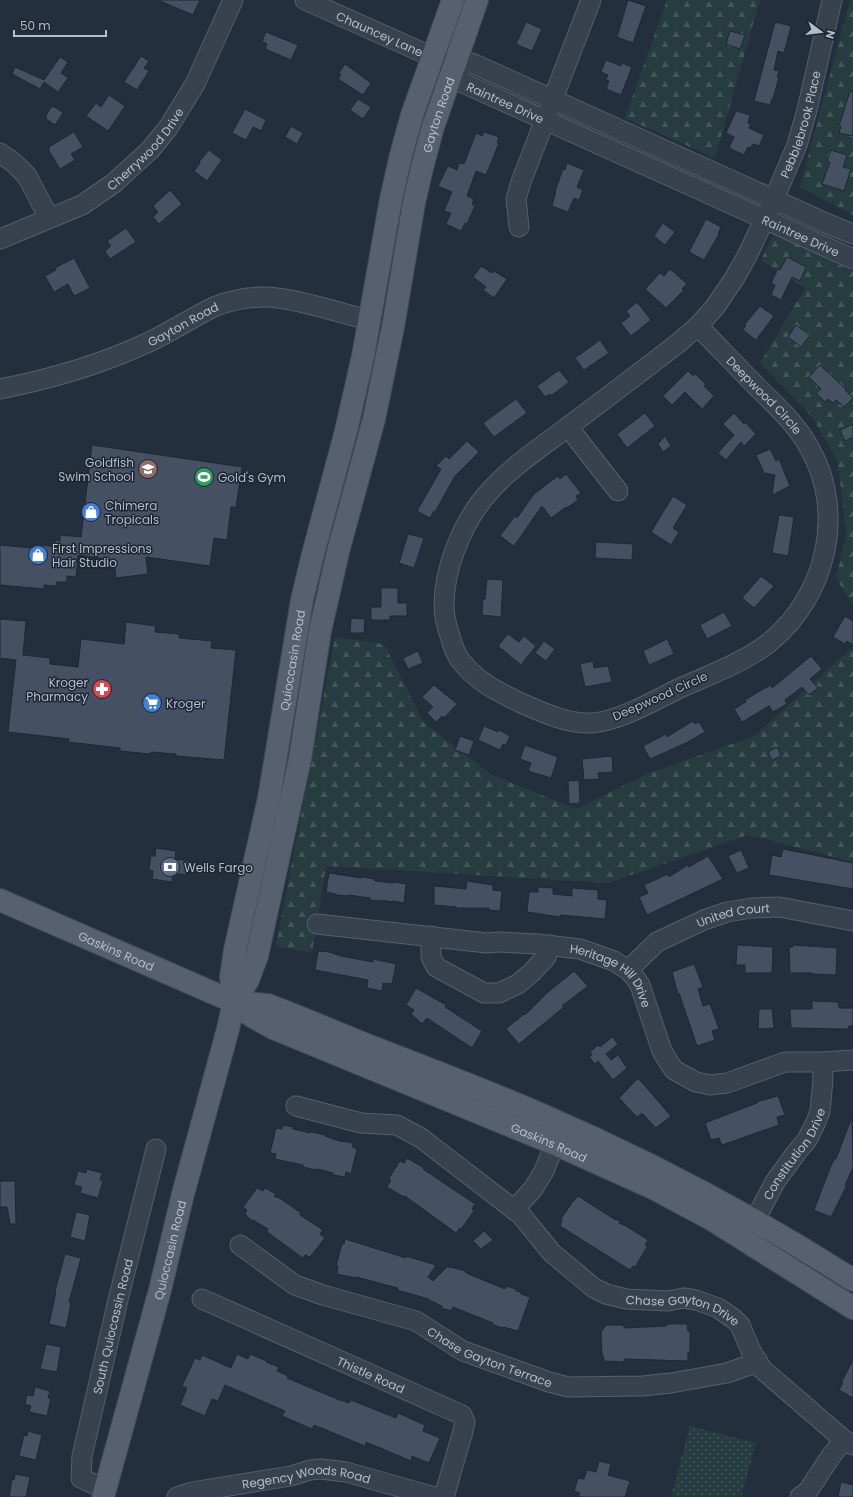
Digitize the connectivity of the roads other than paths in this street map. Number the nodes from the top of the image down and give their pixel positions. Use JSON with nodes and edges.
{"nodes":[{"id":1,"x":233,"y":0,"type":"edge"},
{"id":2,"x":305,"y":0,"type":"edge"},
{"id":3,"x":453,"y":0,"type":"edge"},
{"id":4,"x":477,"y":0,"type":"edge"},
{"id":5,"x":591,"y":0,"type":"edge"},
{"id":6,"x":832,"y":0,"type":"edge"},
{"id":7,"x":432,"y":57,"type":"junction"},
{"id":8,"x":454,"y":67,"type":"junction"},
{"id":9,"x":554,"y":100,"type":"junction"},
{"id":10,"x":545,"y":121,"type":"junction"},
{"id":11,"x":0,"y":153,"type":"edge"},
{"id":12,"x":774,"y":199,"type":"junction"},
{"id":13,"x":50,"y":218,"type":"junction"},
{"id":14,"x":764,"y":219,"type":"junction"},
{"id":15,"x":519,"y":227,"type":"dead end"},
{"id":16,"x":853,"y":234,"type":"edge"},
{"id":17,"x":0,"y":239,"type":"edge"},
{"id":18,"x":853,"y":259,"type":"edge"},
{"id":19,"x":370,"y":321,"type":"junction"},
{"id":20,"x":698,"y":326,"type":"junction"},
{"id":21,"x":393,"y":327,"type":"junction"},
{"id":22,"x":0,"y":390,"type":"edge"},
{"id":23,"x":568,"y":426,"type":"junction"},
{"id":24,"x":618,"y":491,"type":"dead end"},
{"id":25,"x":0,"y":900,"type":"edge"},
{"id":26,"x":853,"y":921,"type":"edge"},
{"id":27,"x":317,"y":924,"type":"dead end"},
{"id":28,"x":431,"y":936,"type":"junction"},
{"id":29,"x":549,"y":945,"type":"junction"},
{"id":30,"x":628,"y":970,"type":"junction"},
{"id":31,"x":234,"y":1002,"type":"junction"},
{"id":32,"x":853,"y":1060,"type":"edge"},
{"id":33,"x":822,"y":1062,"type":"junction"},
{"id":34,"x":296,"y":1106,"type":"dead end"},
{"id":35,"x":555,"y":1144,"type":"junction"},
{"id":36,"x":156,"y":1149,"type":"dead end"},
{"id":37,"x":514,"y":1210,"type":"junction"},
{"id":38,"x":750,"y":1230,"type":"junction"},
{"id":39,"x":240,"y":1245,"type":"dead end"},
{"id":40,"x":853,"y":1280,"type":"edge"},
{"id":41,"x":202,"y":1299,"type":"dead end"},
{"id":42,"x":853,"y":1308,"type":"edge"},
{"id":43,"x":758,"y":1362,"type":"junction"},
{"id":44,"x":849,"y":1442,"type":"edge"},
{"id":45,"x":378,"y":1489,"type":"edge"},
{"id":46,"x":104,"y":1493,"type":"edge"},
{"id":47,"x":177,"y":1497,"type":"edge"},
{"id":48,"x":435,"y":1497,"type":"edge"},
{"id":49,"x":444,"y":1497,"type":"edge"},
{"id":50,"x":800,"y":1497,"type":"edge"}],
"edges":[{"from":1,"to":13,"type":"street","name":"Cherrywood Drive"},
{"from":2,"to":7,"type":"street","name":"Chauncey Lane"},
{"from":3,"to":7,"type":"main road","name":"Gayton Road"},
{"from":4,"to":8,"type":"main road","name":"Gayton Road"},
{"from":5,"to":9,"type":"street"},
{"from":6,"to":12,"type":"street","name":"Pebblebrook Place"},
{"from":7,"to":8,"type":"street","name":"Chauncey Lane"},
{"from":7,"to":19,"type":"main road","name":"Gayton Road"},
{"from":8,"to":9,"type":"street","name":"Raintree Drive"},
{"from":8,"to":10,"type":"street","name":"Raintree Drive"},
{"from":8,"to":21,"type":"main road","name":"Gayton Road"},
{"from":9,"to":10,"type":"street"},
{"from":9,"to":12,"type":"street","name":"Raintree Drive"},
{"from":10,"to":14,"type":"street","name":"Raintree Drive"},
{"from":10,"to":15,"type":"street"},
{"from":11,"to":13,"type":"street"},
{"from":12,"to":14,"type":"street","name":"Deepwood Circle"},
{"from":12,"to":16,"type":"street","name":"Raintree Drive"},
{"from":13,"to":17,"type":"street","name":"Cherrywood Drive"},
{"from":14,"to":18,"type":"street","name":"Raintree Drive"},
{"from":14,"to":20,"type":"street","name":"Deepwood Circle"},
{"from":19,"to":21,"type":"street","name":"Gayton Road"},
{"from":19,"to":22,"type":"street","name":"Gayton Road"},
{"from":19,"to":31,"type":"main road","name":"Quioccasin Road"},
{"from":20,"to":23,"type":"street","name":"Deepwood Circle"},
{"from":20,"to":23,"type":"street","name":"Deepwood Circle"},
{"from":21,"to":31,"type":"main road","name":"Quioccasin Road"},
{"from":23,"to":24,"type":"street"},
{"from":25,"to":31,"type":"main road","name":"Gaskins Road"},
{"from":26,"to":30,"type":"street","name":"United Court"},
{"from":27,"to":28,"type":"street","name":"Heritage Hill Drive"},
{"from":28,"to":29,"type":"street","name":"Heritage Hill Drive"},
{"from":28,"to":29,"type":"street"},
{"from":29,"to":30,"type":"street","name":"Heritage Hill Drive"},
{"from":30,"to":33,"type":"street","name":"Heritage Hill Drive"},
{"from":31,"to":35,"type":"main road","name":"Gaskins Road"},
{"from":31,"to":38,"type":"main road","name":"Gaskins Road"},
{"from":31,"to":46,"type":"main road","name":"Quioccasin Road"},
{"from":32,"to":33,"type":"street","name":"Heritage Hill Drive"},
{"from":33,"to":38,"type":"street","name":"Constitution Drive"},
{"from":34,"to":37,"type":"street","name":"Chase Gayton Drive"},
{"from":35,"to":37,"type":"street"},
{"from":35,"to":38,"type":"main road","name":"Gaskins Road"},
{"from":36,"to":46,"type":"street","name":"South Quiocassin Road"},
{"from":37,"to":43,"type":"street","name":"Chase Gayton Drive"},
{"from":38,"to":40,"type":"main road","name":"Gaskins Road"},
{"from":38,"to":42,"type":"main road","name":"Gaskins Road"},
{"from":39,"to":43,"type":"street","name":"Chase Gayton Terrace"},
{"from":41,"to":49,"type":"street","name":"Thistle Road"},
{"from":43,"to":44,"type":"street","name":"Chase Gayton Drive"},
{"from":44,"to":50,"type":"street"},
{"from":45,"to":47,"type":"street","name":"Regency Woods Road"},
{"from":45,"to":48,"type":"street","name":"Regency Woods Road"}]}
